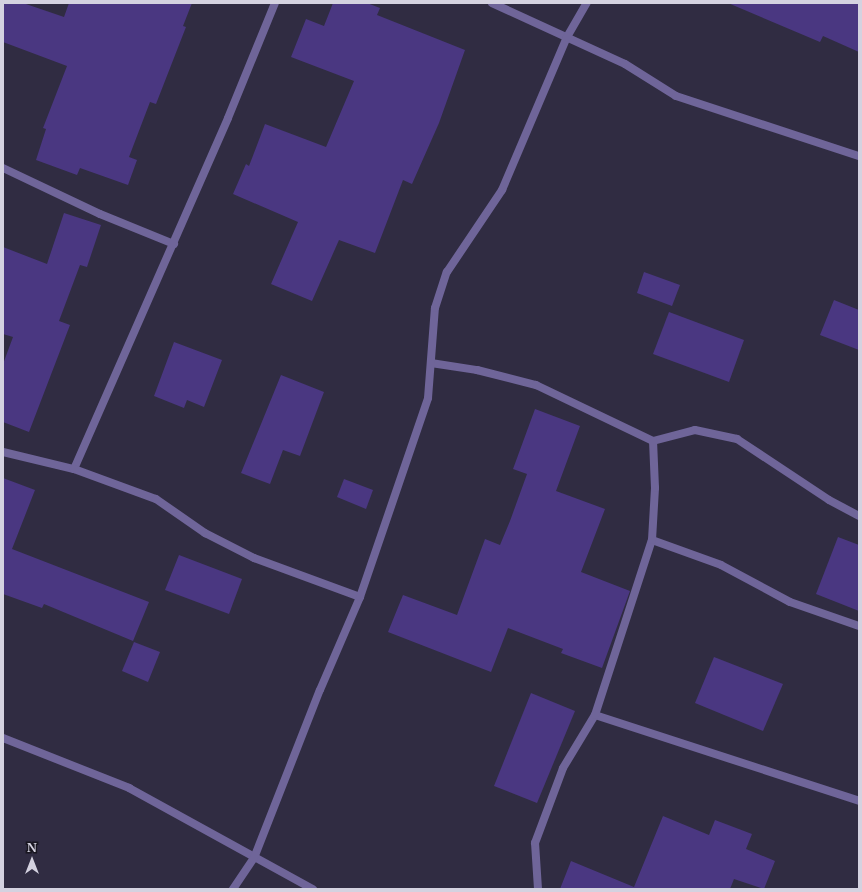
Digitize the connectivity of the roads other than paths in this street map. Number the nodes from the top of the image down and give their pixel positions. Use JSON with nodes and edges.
{"nodes":[{"id":1,"x":275,"y":3,"type":"edge"},
{"id":2,"x":492,"y":3,"type":"edge"},
{"id":3,"x":587,"y":3,"type":"edge"},
{"id":4,"x":567,"y":37,"type":"junction"},
{"id":5,"x":859,"y":156,"type":"edge"},
{"id":6,"x":3,"y":168,"type":"edge"},
{"id":7,"x":174,"y":244,"type":"junction"},
{"id":8,"x":431,"y":363,"type":"junction"},
{"id":9,"x":653,"y":441,"type":"junction"},
{"id":10,"x":3,"y":452,"type":"edge"},
{"id":11,"x":74,"y":469,"type":"junction"},
{"id":12,"x":859,"y":516,"type":"edge"},
{"id":13,"x":652,"y":540,"type":"junction"},
{"id":14,"x":360,"y":597,"type":"junction"},
{"id":15,"x":859,"y":626,"type":"edge"},
{"id":16,"x":595,"y":715,"type":"junction"},
{"id":17,"x":3,"y":738,"type":"edge"},
{"id":18,"x":859,"y":801,"type":"edge"},
{"id":19,"x":254,"y":858,"type":"junction"},
{"id":20,"x":233,"y":889,"type":"edge"},
{"id":21,"x":313,"y":889,"type":"edge"},
{"id":22,"x":538,"y":889,"type":"edge"}],
"edges":[{"from":1,"to":7,"type":"street"},
{"from":2,"to":4,"type":"street"},
{"from":3,"to":4,"type":"street"},
{"from":4,"to":5,"type":"street"},
{"from":4,"to":8,"type":"street"},
{"from":6,"to":7,"type":"street"},
{"from":7,"to":11,"type":"street"},
{"from":8,"to":9,"type":"street"},
{"from":8,"to":14,"type":"street"},
{"from":9,"to":12,"type":"street"},
{"from":9,"to":13,"type":"street"},
{"from":10,"to":11,"type":"street"},
{"from":11,"to":14,"type":"street"},
{"from":13,"to":15,"type":"street"},
{"from":13,"to":16,"type":"street"},
{"from":14,"to":19,"type":"street"},
{"from":16,"to":18,"type":"street"},
{"from":16,"to":22,"type":"street"},
{"from":17,"to":19,"type":"street"},
{"from":19,"to":20,"type":"street"},
{"from":19,"to":21,"type":"street"}]}
